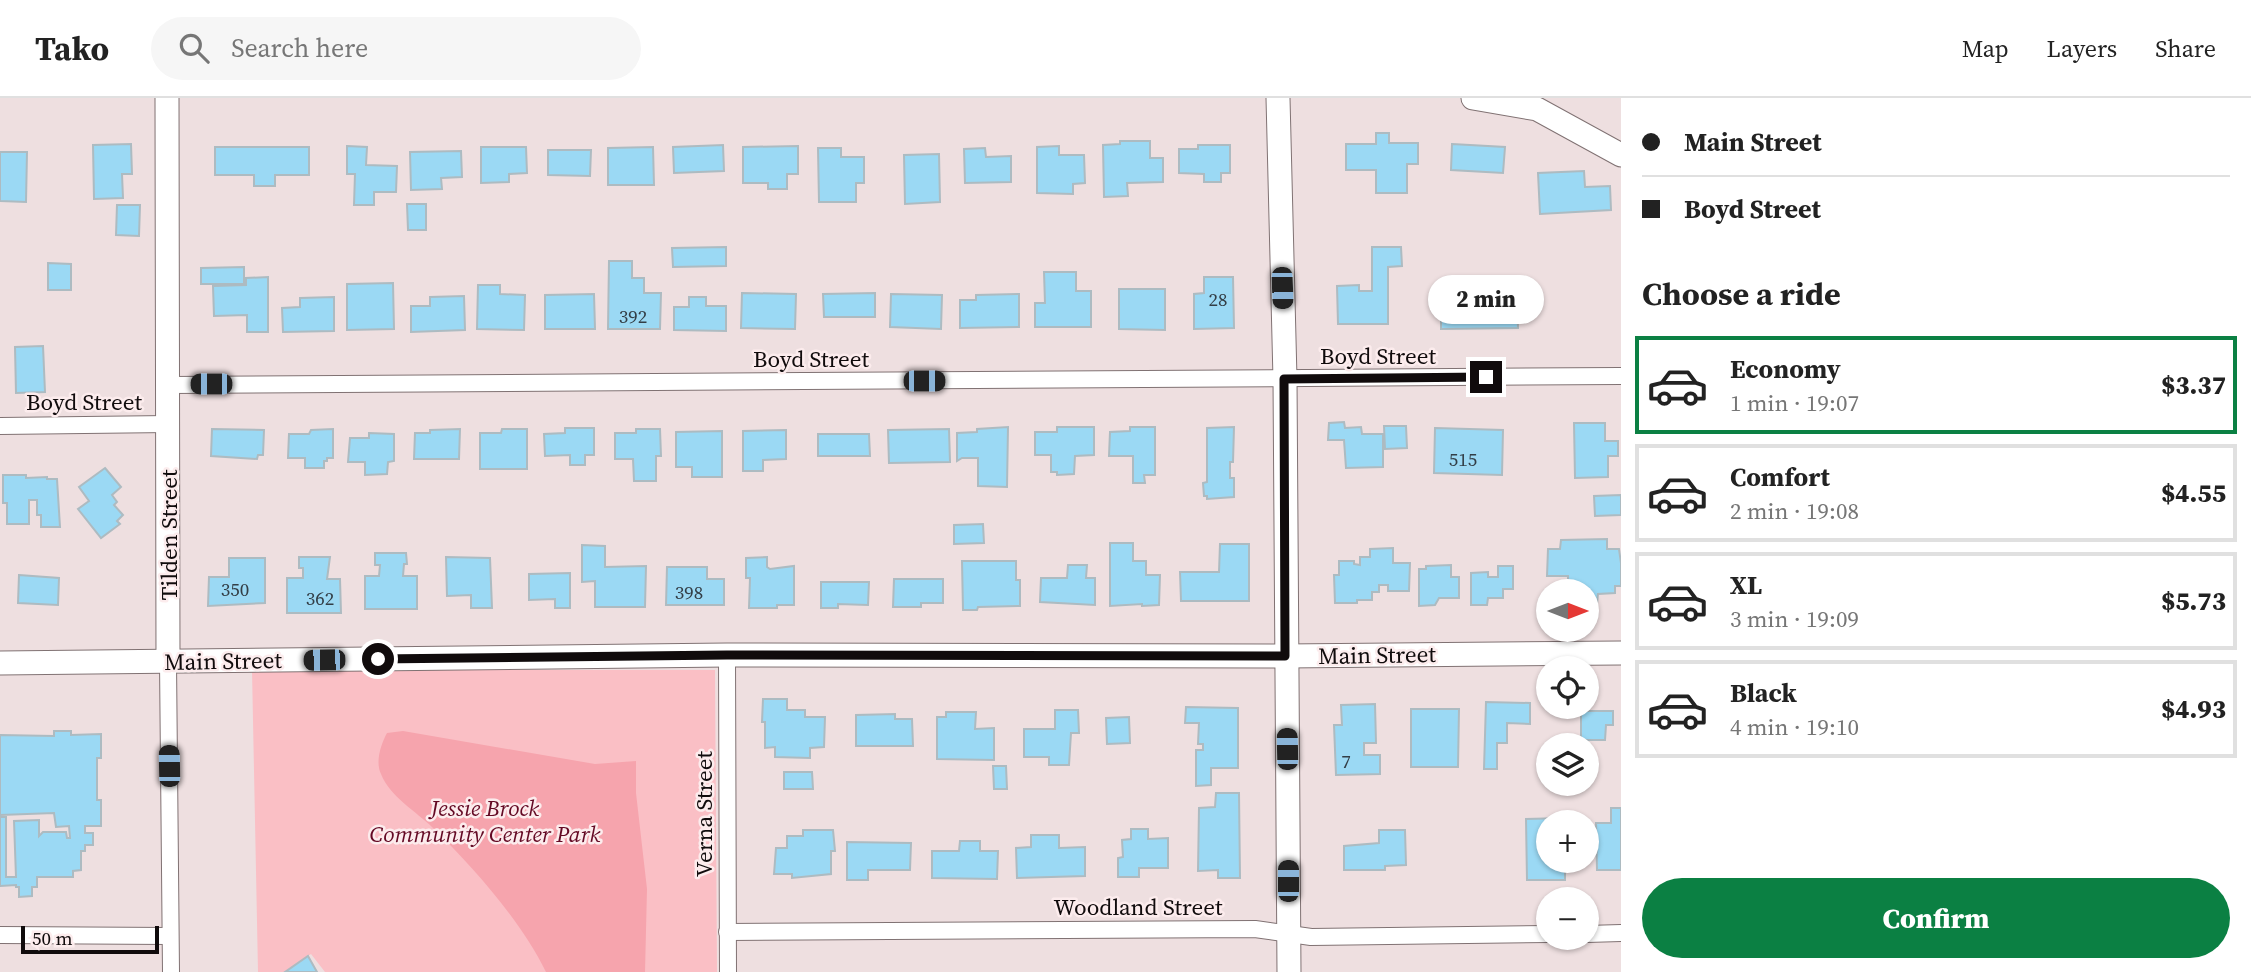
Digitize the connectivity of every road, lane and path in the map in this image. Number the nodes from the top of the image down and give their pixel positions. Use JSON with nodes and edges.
{"nodes":[{"id":1,"x":167,"y":98,"type":"edge"},
{"id":2,"x":1278,"y":98,"type":"edge"},
{"id":3,"x":1473,"y":98,"type":"edge"},
{"id":4,"x":1621,"y":155,"type":"edge"},
{"id":5,"x":1621,"y":376,"type":"edge"},
{"id":6,"x":1284,"y":379,"type":"junction"},
{"id":7,"x":169,"y":385,"type":"junction"},
{"id":8,"x":169,"y":424,"type":"junction"},
{"id":9,"x":0,"y":426,"type":"edge"},
{"id":10,"x":1621,"y":653,"type":"edge"},
{"id":11,"x":727,"y":655,"type":"junction"},
{"id":12,"x":1285,"y":656,"type":"junction"},
{"id":13,"x":168,"y":662,"type":"junction"},
{"id":14,"x":0,"y":663,"type":"edge"},
{"id":15,"x":727,"y":932,"type":"junction"},
{"id":16,"x":1288,"y":933,"type":"junction"},
{"id":17,"x":1621,"y":933,"type":"edge"},
{"id":18,"x":1536,"y":934,"type":"edge"},
{"id":19,"x":1599,"y":934,"type":"edge"},
{"id":20,"x":0,"y":935,"type":"edge"},
{"id":21,"x":170,"y":936,"type":"junction"},
{"id":22,"x":171,"y":972,"type":"edge"},
{"id":23,"x":728,"y":972,"type":"edge"},
{"id":24,"x":1289,"y":972,"type":"edge"}],
"edges":[{"from":1,"to":7,"type":"street","name":"Tilden Street"},
{"from":2,"to":6,"type":"street"},
{"from":3,"to":4,"type":"street"},
{"from":5,"to":6,"type":"street","name":"Boyd Street"},
{"from":6,"to":7,"type":"street","name":"Boyd Street"},
{"from":6,"to":12,"type":"street"},
{"from":7,"to":8,"type":"street","name":"Tilden Street"},
{"from":8,"to":9,"type":"street","name":"Boyd Street"},
{"from":8,"to":13,"type":"street","name":"Tilden Street"},
{"from":10,"to":12,"type":"street","name":"Main Street"},
{"from":11,"to":12,"type":"street","name":"Main Street"},
{"from":11,"to":13,"type":"street","name":"Main Street"},
{"from":11,"to":15,"type":"street","name":"Verna Street"},
{"from":12,"to":16,"type":"street"},
{"from":13,"to":14,"type":"street","name":"Main Street"},
{"from":13,"to":21,"type":"street","name":"Tilden Street"},
{"from":15,"to":16,"type":"street","name":"Woodland Street"},
{"from":15,"to":23,"type":"street","name":"Verna Street"},
{"from":16,"to":18,"type":"street","name":"Woodland Street"},
{"from":16,"to":24,"type":"street"},
{"from":17,"to":19,"type":"street"},
{"from":20,"to":21,"type":"street"},
{"from":21,"to":22,"type":"street","name":"Tilden Street"}]}
